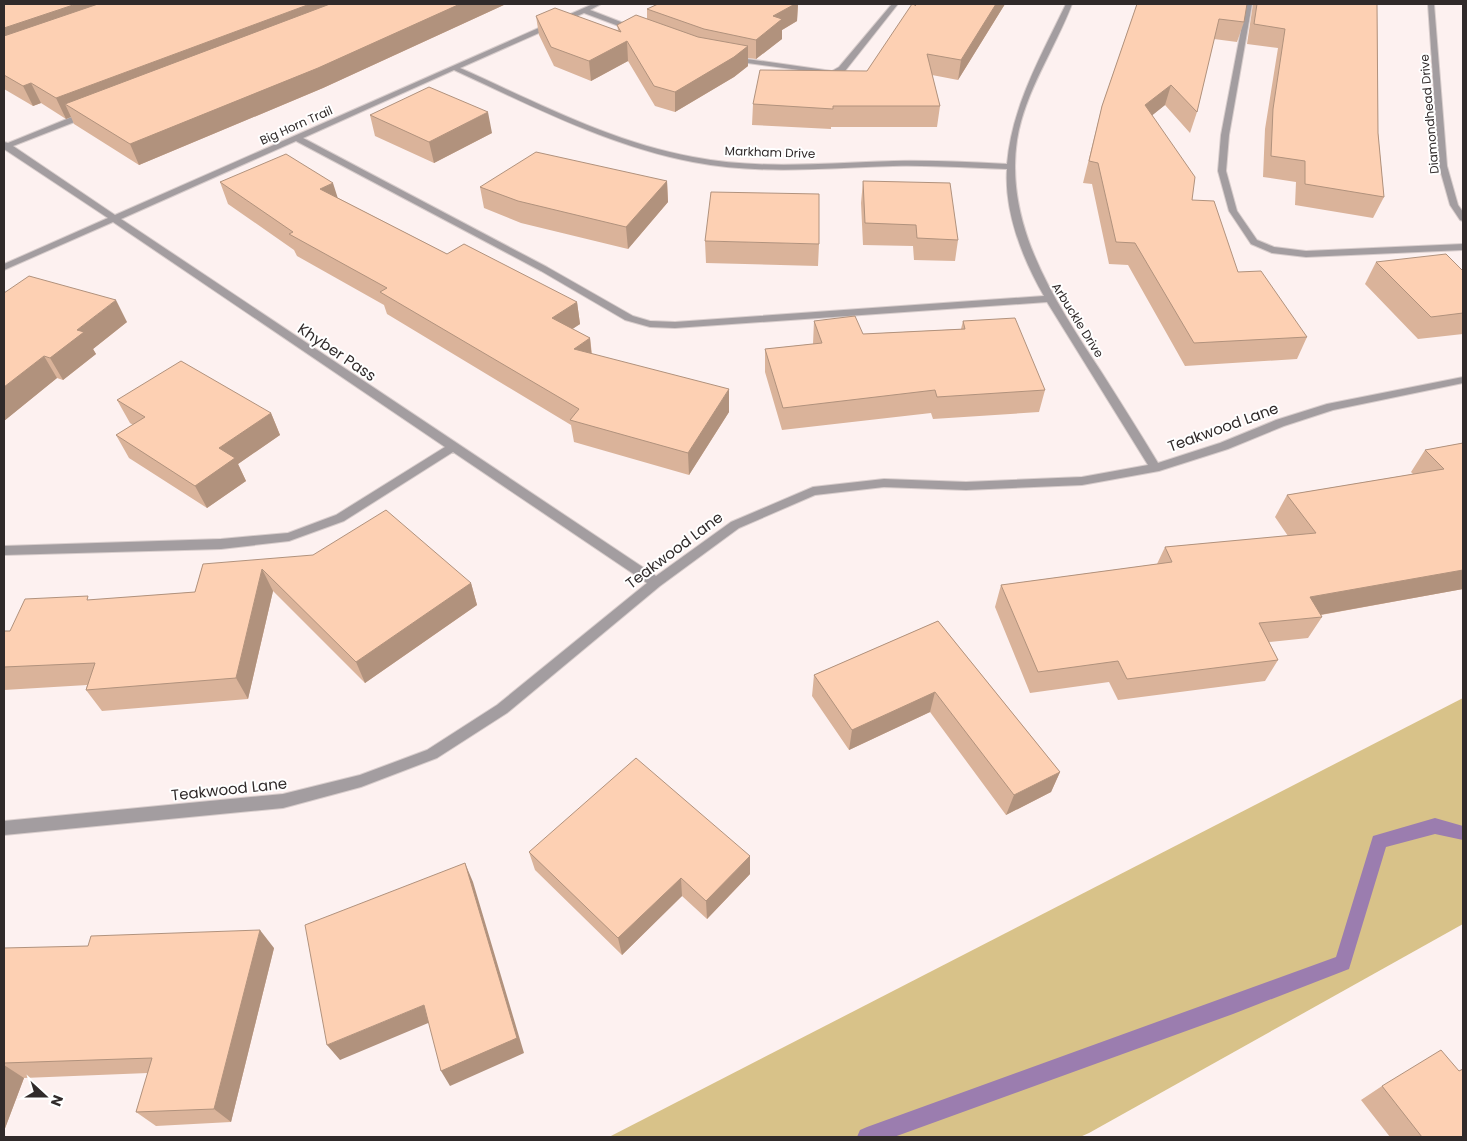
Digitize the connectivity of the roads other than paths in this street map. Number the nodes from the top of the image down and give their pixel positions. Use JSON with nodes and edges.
{"nodes":[{"id":1,"x":598,"y":4,"type":"edge"},
{"id":2,"x":894,"y":4,"type":"edge"},
{"id":3,"x":1069,"y":4,"type":"edge"},
{"id":4,"x":1249,"y":4,"type":"edge"},
{"id":5,"x":1431,"y":4,"type":"edge"},
{"id":6,"x":583,"y":10,"type":"junction"},
{"id":7,"x":642,"y":32,"type":"edge"},
{"id":8,"x":728,"y":58,"type":"edge"},
{"id":9,"x":455,"y":68,"type":"junction"},
{"id":10,"x":100,"y":110,"type":"edge"},
{"id":11,"x":297,"y":138,"type":"junction"},
{"id":12,"x":5,"y":146,"type":"edge"},
{"id":13,"x":1011,"y":168,"type":"junction"},
{"id":14,"x":113,"y":218,"type":"junction"},
{"id":15,"x":1463,"y":218,"type":"edge"},
{"id":16,"x":1463,"y":247,"type":"edge"},
{"id":17,"x":4,"y":268,"type":"edge"},
{"id":18,"x":1048,"y":299,"type":"junction"},
{"id":19,"x":1463,"y":380,"type":"edge"},
{"id":20,"x":453,"y":447,"type":"junction"},
{"id":21,"x":1155,"y":468,"type":"junction"},
{"id":22,"x":4,"y":551,"type":"edge"},
{"id":23,"x":656,"y":583,"type":"junction"},
{"id":24,"x":4,"y":828,"type":"edge"}],
"edges":[{"from":1,"to":6,"type":"street","name":"Big Horn Trail"},
{"from":2,"to":8,"type":"street"},
{"from":3,"to":13,"type":"street","name":"Arbuckle Drive"},
{"from":4,"to":16,"type":"street"},
{"from":5,"to":15,"type":"street","name":"Diamondhead Drive"},
{"from":6,"to":7,"type":"street"},
{"from":6,"to":9,"type":"street","name":"Big Horn Trail"},
{"from":9,"to":11,"type":"street","name":"Big Horn Trail"},
{"from":9,"to":13,"type":"street","name":"Markham Drive"},
{"from":10,"to":12,"type":"street"},
{"from":11,"to":14,"type":"street","name":"Big Horn Trail"},
{"from":11,"to":18,"type":"street"},
{"from":12,"to":14,"type":"street","name":"Khyber Pass"},
{"from":13,"to":18,"type":"street","name":"Arbuckle Drive"},
{"from":14,"to":17,"type":"street","name":"Big Horn Trail"},
{"from":14,"to":20,"type":"street","name":"Khyber Pass"},
{"from":18,"to":21,"type":"street","name":"Arbuckle Drive"},
{"from":19,"to":21,"type":"street","name":"Teakwood Lane"},
{"from":20,"to":22,"type":"street"},
{"from":20,"to":23,"type":"street","name":"Khyber Pass"},
{"from":21,"to":23,"type":"street","name":"Teakwood Lane"},
{"from":23,"to":24,"type":"street","name":"Teakwood Lane"}]}
